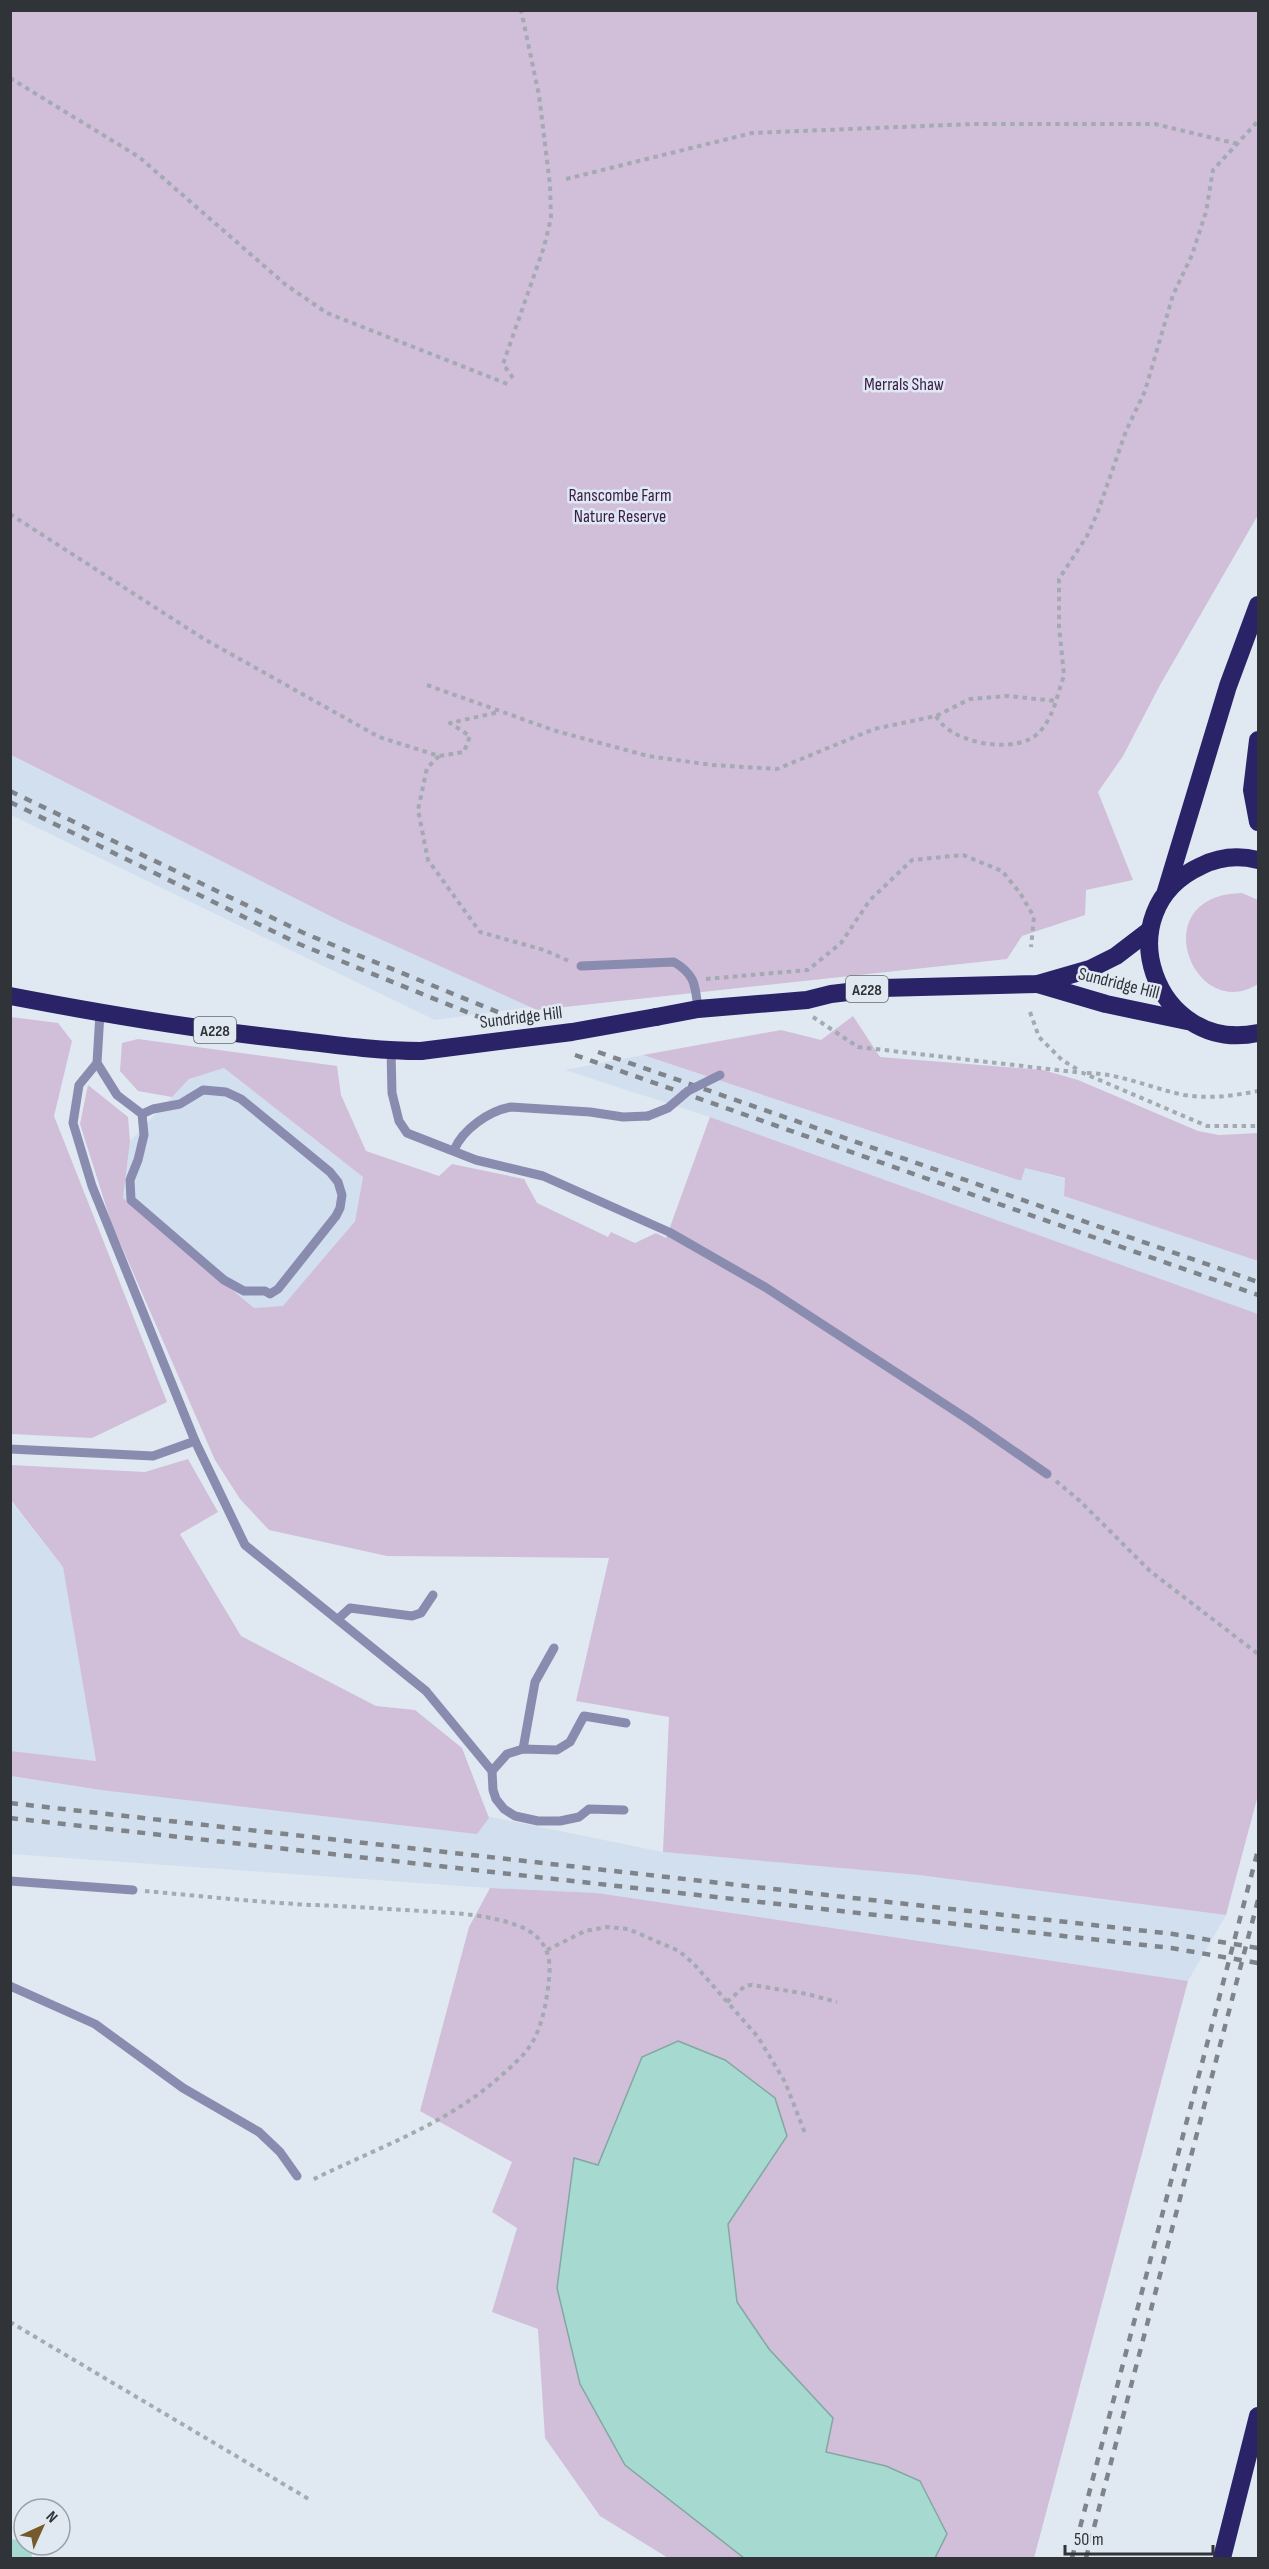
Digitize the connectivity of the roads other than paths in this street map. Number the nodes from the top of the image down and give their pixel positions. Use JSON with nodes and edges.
{"nodes":[{"id":1,"x":1258,"y":605,"type":"edge"},
{"id":2,"x":1258,"y":740,"type":"edge"},
{"id":3,"x":1258,"y":822,"type":"edge"},
{"id":4,"x":1258,"y":860,"type":"edge"},
{"id":5,"x":1166,"y":893,"type":"junction"},
{"id":6,"x":1150,"y":930,"type":"junction"},
{"id":7,"x":581,"y":966,"type":"road end"},
{"id":8,"x":1038,"y":984,"type":"junction"},
{"id":9,"x":10,"y":996,"type":"edge"},
{"id":10,"x":698,"y":1009,"type":"junction"},
{"id":11,"x":100,"y":1013,"type":"junction"},
{"id":12,"x":1191,"y":1022,"type":"junction"},
{"id":13,"x":1258,"y":1033,"type":"edge"},
{"id":14,"x":391,"y":1051,"type":"junction"},
{"id":15,"x":98,"y":1063,"type":"junction"},
{"id":16,"x":720,"y":1075,"type":"dead end"},
{"id":17,"x":142,"y":1114,"type":"junction"},
{"id":18,"x":454,"y":1150,"type":"junction"},
{"id":19,"x":195,"y":1441,"type":"junction"},
{"id":20,"x":10,"y":1449,"type":"edge"},
{"id":21,"x":1047,"y":1474,"type":"road end"},
{"id":22,"x":433,"y":1594,"type":"dead end"},
{"id":23,"x":338,"y":1619,"type":"junction"},
{"id":24,"x":554,"y":1648,"type":"dead end"},
{"id":25,"x":626,"y":1723,"type":"dead end"},
{"id":26,"x":524,"y":1749,"type":"junction"},
{"id":27,"x":492,"y":1771,"type":"junction"},
{"id":28,"x":624,"y":1810,"type":"dead end"},
{"id":29,"x":10,"y":1881,"type":"edge"},
{"id":30,"x":133,"y":1890,"type":"road end"},
{"id":31,"x":10,"y":1986,"type":"edge"},
{"id":32,"x":297,"y":2176,"type":"road end"},
{"id":33,"x":1258,"y":2416,"type":"edge"},
{"id":34,"x":1222,"y":2559,"type":"edge"}],
"edges":[{"from":1,"to":5,"type":"highway"},
{"from":2,"to":3,"type":"highway"},
{"from":4,"to":5,"type":"highway"},
{"from":5,"to":6,"type":"highway"},
{"from":6,"to":8,"type":"highway","name":"Sundridge Hill","number":"A228"},
{"from":6,"to":12,"type":"highway"},
{"from":7,"to":10,"type":"lane"},
{"from":8,"to":10,"type":"highway","name":"Sundridge Hill","number":"A228"},
{"from":8,"to":12,"type":"highway","name":"Sundridge Hill","number":"A228"},
{"from":9,"to":11,"type":"highway","name":"Sundridge Hill","number":"A228"},
{"from":10,"to":14,"type":"highway","name":"Sundridge Hill","number":"A228","bridge":true},
{"from":11,"to":14,"type":"highway","name":"Sundridge Hill","number":"A228"},
{"from":11,"to":15,"type":"lane"},
{"from":12,"to":13,"type":"highway"},
{"from":14,"to":18,"type":"lane"},
{"from":15,"to":17,"type":"lane"},
{"from":15,"to":19,"type":"lane"},
{"from":16,"to":18,"type":"lane","bridge":true},
{"from":17,"to":17,"type":"lane"},
{"from":18,"to":21,"type":"lane"},
{"from":19,"to":20,"type":"lane"},
{"from":19,"to":23,"type":"lane"},
{"from":22,"to":23,"type":"lane"},
{"from":23,"to":27,"type":"lane"},
{"from":24,"to":26,"type":"lane"},
{"from":25,"to":26,"type":"lane"},
{"from":26,"to":27,"type":"lane"},
{"from":27,"to":28,"type":"lane"},
{"from":29,"to":30,"type":"lane"},
{"from":31,"to":32,"type":"lane"},
{"from":33,"to":34,"type":"highway"}]}
